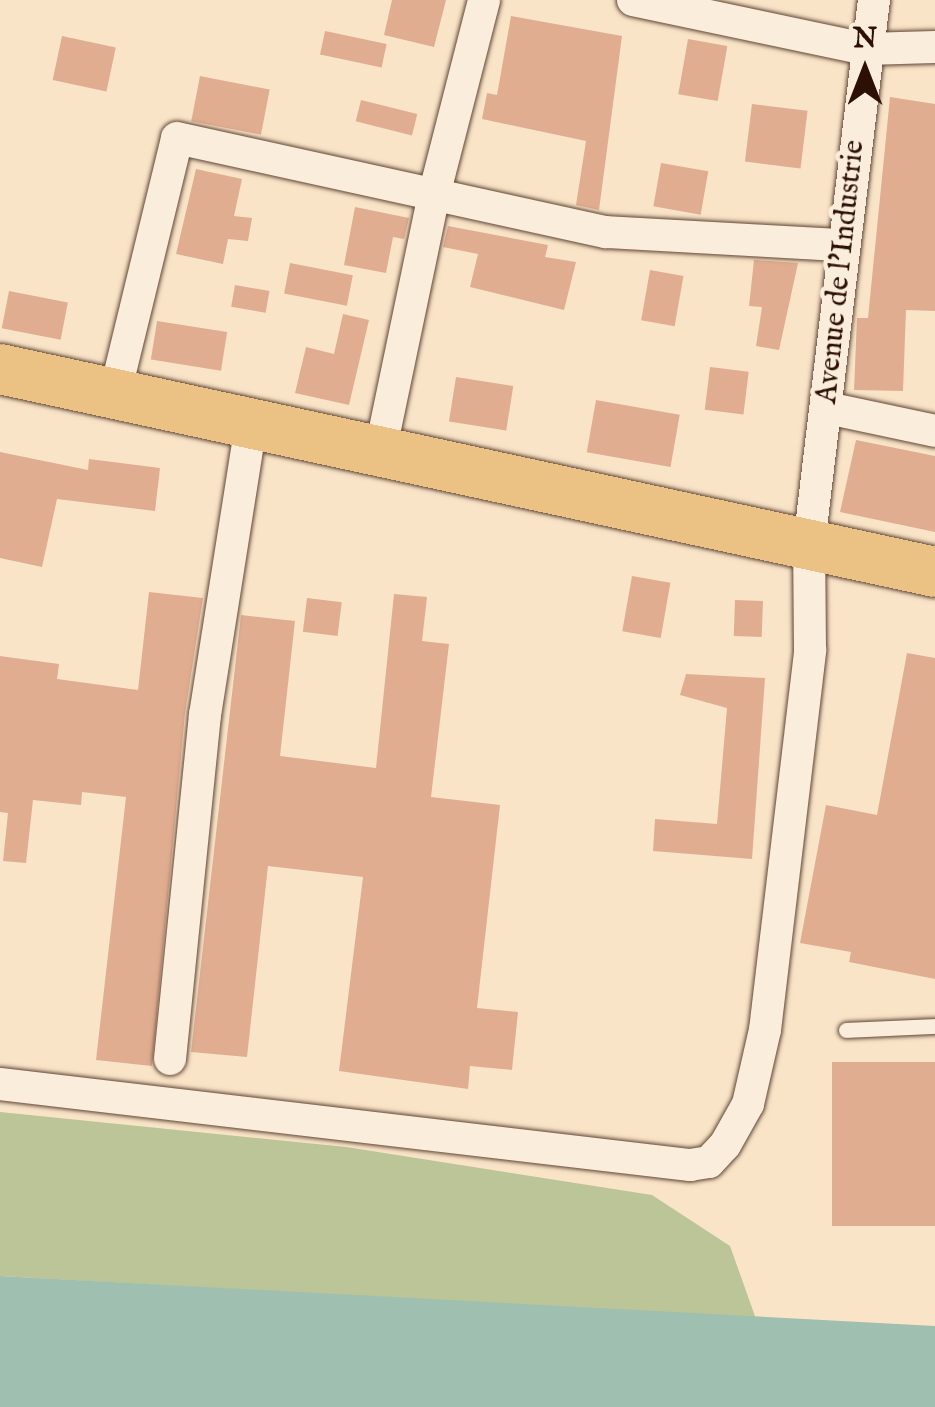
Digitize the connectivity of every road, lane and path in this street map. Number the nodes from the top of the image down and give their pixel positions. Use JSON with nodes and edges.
{"nodes":[{"id":1,"x":484,"y":0,"type":"edge"},
{"id":2,"x":633,"y":0,"type":"edge"},
{"id":3,"x":874,"y":0,"type":"edge"},
{"id":4,"x":935,"y":47,"type":"edge"},
{"id":5,"x":866,"y":49,"type":"junction"},
{"id":6,"x":433,"y":198,"type":"junction"},
{"id":7,"x":841,"y":245,"type":"junction"},
{"id":8,"x":0,"y":369,"type":"edge"},
{"id":9,"x":114,"y":393,"type":"junction"},
{"id":10,"x":828,"y":408,"type":"junction"},
{"id":11,"x":251,"y":423,"type":"junction"},
{"id":12,"x":935,"y":430,"type":"edge"},
{"id":13,"x":381,"y":448,"type":"junction"},
{"id":14,"x":809,"y":544,"type":"junction"},
{"id":15,"x":935,"y":572,"type":"edge"},
{"id":16,"x":935,"y":1026,"type":"edge"},
{"id":17,"x":846,"y":1030,"type":"dead end"},
{"id":18,"x":170,"y":1059,"type":"dead end"},
{"id":19,"x":0,"y":1084,"type":"edge"}],
"edges":[{"from":1,"to":6,"type":"street"},
{"from":2,"to":5,"type":"street"},
{"from":3,"to":5,"type":"street","name":"Avenue de l'Industrie"},
{"from":4,"to":5,"type":"street"},
{"from":5,"to":7,"type":"street","name":"Avenue de l'Industrie"},
{"from":6,"to":7,"type":"street"},
{"from":6,"to":9,"type":"street"},
{"from":6,"to":13,"type":"street"},
{"from":7,"to":10,"type":"street","name":"Avenue de l'Industrie"},
{"from":8,"to":9,"type":"main road"},
{"from":9,"to":11,"type":"main road"},
{"from":10,"to":12,"type":"street"},
{"from":10,"to":14,"type":"street","name":"Avenue de l'Industrie"},
{"from":11,"to":13,"type":"main road"},
{"from":11,"to":18,"type":"street"},
{"from":13,"to":14,"type":"main road"},
{"from":14,"to":15,"type":"main road"},
{"from":14,"to":19,"type":"street","name":"Avenue de l'Industrie"},
{"from":16,"to":17,"type":"lane"}]}
